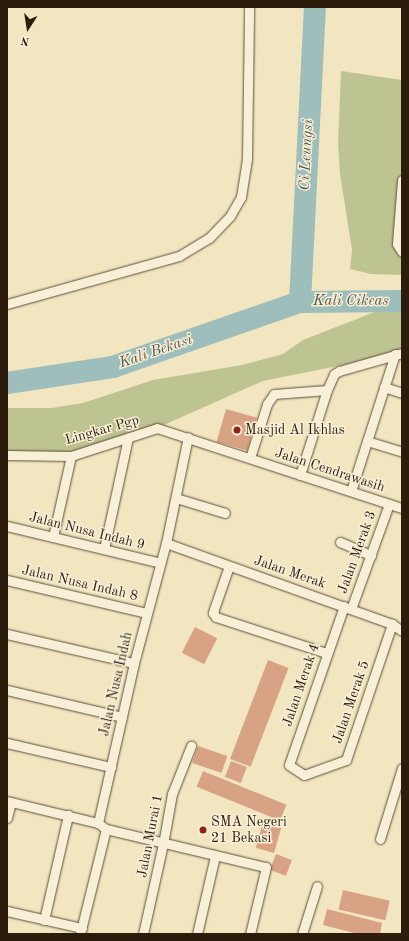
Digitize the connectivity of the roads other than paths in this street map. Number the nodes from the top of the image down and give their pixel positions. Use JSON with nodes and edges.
{"nodes":[{"id":1,"x":249,"y":7,"type":"edge"},
{"id":2,"x":402,"y":180,"type":"edge"},
{"id":3,"x":401,"y":192,"type":"edge"},
{"id":4,"x":402,"y":252,"type":"edge"},
{"id":5,"x":7,"y":304,"type":"edge"},
{"id":6,"x":398,"y":354,"type":"edge"},
{"id":7,"x":384,"y":387,"type":"junction"},
{"id":8,"x":327,"y":390,"type":"junction"},
{"id":9,"x":402,"y":394,"type":"edge"},
{"id":10,"x":157,"y":428,"type":"joint"},
{"id":11,"x":188,"y":437,"type":"junction"},
{"id":12,"x":128,"y":438,"type":"junction"},
{"id":13,"x":367,"y":441,"type":"junction"},
{"id":14,"x":402,"y":452,"type":"edge"},
{"id":15,"x":7,"y":455,"type":"edge"},
{"id":16,"x":71,"y":456,"type":"junction"},
{"id":17,"x":250,"y":458,"type":"junction"},
{"id":18,"x":300,"y":475,"type":"junction"},
{"id":19,"x":351,"y":492,"type":"junction"},
{"id":20,"x":176,"y":498,"type":"junction"},
{"id":21,"x":389,"y":504,"type":"junction"},
{"id":22,"x":402,"y":508,"type":"edge"},
{"id":23,"x":225,"y":513,"type":"dead end"},
{"id":24,"x":7,"y":526,"type":"edge"},
{"id":25,"x":53,"y":537,"type":"junction"},
{"id":26,"x":340,"y":542,"type":"dead end"},
{"id":27,"x":166,"y":543,"type":"junction"},
{"id":28,"x":104,"y":549,"type":"junction"},
{"id":29,"x":371,"y":554,"type":"junction"},
{"id":30,"x":160,"y":563,"type":"junction"},
{"id":31,"x":229,"y":566,"type":"junction"},
{"id":32,"x":7,"y":580,"type":"edge"},
{"id":33,"x":347,"y":607,"type":"junction"},
{"id":34,"x":147,"y":614,"type":"junction"},
{"id":35,"x":399,"y":625,"type":"edge"},
{"id":36,"x":7,"y":634,"type":"edge"},
{"id":37,"x":326,"y":653,"type":"junction"},
{"id":38,"x":134,"y":663,"type":"junction"},
{"id":39,"x":7,"y":690,"type":"edge"},
{"id":40,"x":122,"y":717,"type":"junction"},
{"id":41,"x":7,"y":743,"type":"edge"},
{"id":42,"x":191,"y":746,"type":"dead end"},
{"id":43,"x":111,"y":767,"type":"junction"},
{"id":44,"x":402,"y":768,"type":"edge"},
{"id":45,"x":295,"y":771,"type":"joint"},
{"id":46,"x":9,"y":801,"type":"edge"},
{"id":47,"x":68,"y":815,"type":"junction"},
{"id":48,"x":7,"y":818,"type":"edge"},
{"id":49,"x":98,"y":823,"type":"junction"},
{"id":50,"x":106,"y":829,"type":"junction"},
{"id":51,"x":380,"y":839,"type":"dead end"},
{"id":52,"x":164,"y":844,"type":"junction"},
{"id":53,"x":215,"y":856,"type":"junction"},
{"id":54,"x":317,"y":886,"type":"dead end"},
{"id":55,"x":7,"y":911,"type":"edge"},
{"id":56,"x":44,"y":920,"type":"junction"},
{"id":57,"x":81,"y":931,"type":"edge"},
{"id":58,"x":143,"y":934,"type":"edge"},
{"id":59,"x":197,"y":934,"type":"edge"},
{"id":60,"x":250,"y":934,"type":"edge"},
{"id":61,"x":303,"y":934,"type":"edge"}],
"edges":[{"from":1,"to":5,"type":"street"},
{"from":2,"to":3,"type":"street"},
{"from":3,"to":4,"type":"street"},
{"from":6,"to":7,"type":"street"},
{"from":6,"to":8,"type":"street"},
{"from":7,"to":9,"type":"street"},
{"from":7,"to":13,"type":"street"},
{"from":8,"to":17,"type":"street"},
{"from":8,"to":18,"type":"street"},
{"from":10,"to":11,"type":"street","name":"Jalan Cendrawasih"},
{"from":10,"to":12,"type":"street","name":"Lingkar Pgp"},
{"from":11,"to":17,"type":"street","name":"Jalan Cendrawasih"},
{"from":11,"to":20,"type":"street","name":"Jalan Nusa Indah"},
{"from":12,"to":16,"type":"street","name":"Lingkar Pgp"},
{"from":12,"to":28,"type":"street"},
{"from":13,"to":14,"type":"street"},
{"from":13,"to":19,"type":"street"},
{"from":15,"to":16,"type":"street","name":"Lingkar Pgp"},
{"from":16,"to":25,"type":"street"},
{"from":17,"to":18,"type":"street","name":"Jalan Cendrawasih"},
{"from":18,"to":19,"type":"street","name":"Jalan Cendrawasih"},
{"from":19,"to":21,"type":"street","name":"Jalan Cendrawasih"},
{"from":20,"to":23,"type":"street"},
{"from":20,"to":27,"type":"street","name":"Jalan Nusa Indah"},
{"from":21,"to":22,"type":"street","name":"Jalan Cendrawasih"},
{"from":21,"to":29,"type":"street","name":"Jalan Merak 3"},
{"from":24,"to":25,"type":"street","name":"Jalan Nusa Indah 9"},
{"from":25,"to":28,"type":"street","name":"Jalan Nusa Indah 9"},
{"from":26,"to":29,"type":"street"},
{"from":27,"to":30,"type":"street","name":"Jalan Nusa Indah"},
{"from":27,"to":31,"type":"street","name":"Jalan Merak"},
{"from":28,"to":30,"type":"street","name":"Jalan Nusa Indah 9"},
{"from":29,"to":33,"type":"street","name":"Jalan Merak 3"},
{"from":30,"to":34,"type":"street","name":"Jalan Nusa Indah"},
{"from":31,"to":33,"type":"street","name":"Jalan Merak"},
{"from":31,"to":37,"type":"street"},
{"from":32,"to":34,"type":"street","name":"Jalan Nusa Indah 8"},
{"from":33,"to":35,"type":"street","name":"Jalan Merak"},
{"from":33,"to":37,"type":"street","name":"Jalan Merak 4"},
{"from":34,"to":38,"type":"street","name":"Jalan Nusa Indah"},
{"from":35,"to":45,"type":"street","name":"Jalan Merak 5"},
{"from":36,"to":38,"type":"street"},
{"from":37,"to":45,"type":"street","name":"Jalan Merak 4"},
{"from":38,"to":40,"type":"street","name":"Jalan Nusa Indah"},
{"from":39,"to":40,"type":"street"},
{"from":40,"to":43,"type":"street","name":"Jalan Nusa Indah"},
{"from":41,"to":43,"type":"street"},
{"from":42,"to":52,"type":"street","name":"Jalan Murai 1"},
{"from":43,"to":49,"type":"street","name":"Jalan Nusa Indah"},
{"from":44,"to":51,"type":"street"},
{"from":46,"to":47,"type":"street"},
{"from":46,"to":48,"type":"street"},
{"from":47,"to":49,"type":"street"},
{"from":47,"to":56,"type":"street"},
{"from":49,"to":50,"type":"street"},
{"from":50,"to":52,"type":"street"},
{"from":50,"to":57,"type":"street"},
{"from":52,"to":53,"type":"street"},
{"from":52,"to":58,"type":"street","name":"Jalan Murai 1"},
{"from":53,"to":59,"type":"street"},
{"from":53,"to":60,"type":"street"},
{"from":54,"to":61,"type":"street"},
{"from":55,"to":56,"type":"street"},
{"from":56,"to":57,"type":"street"}]}
